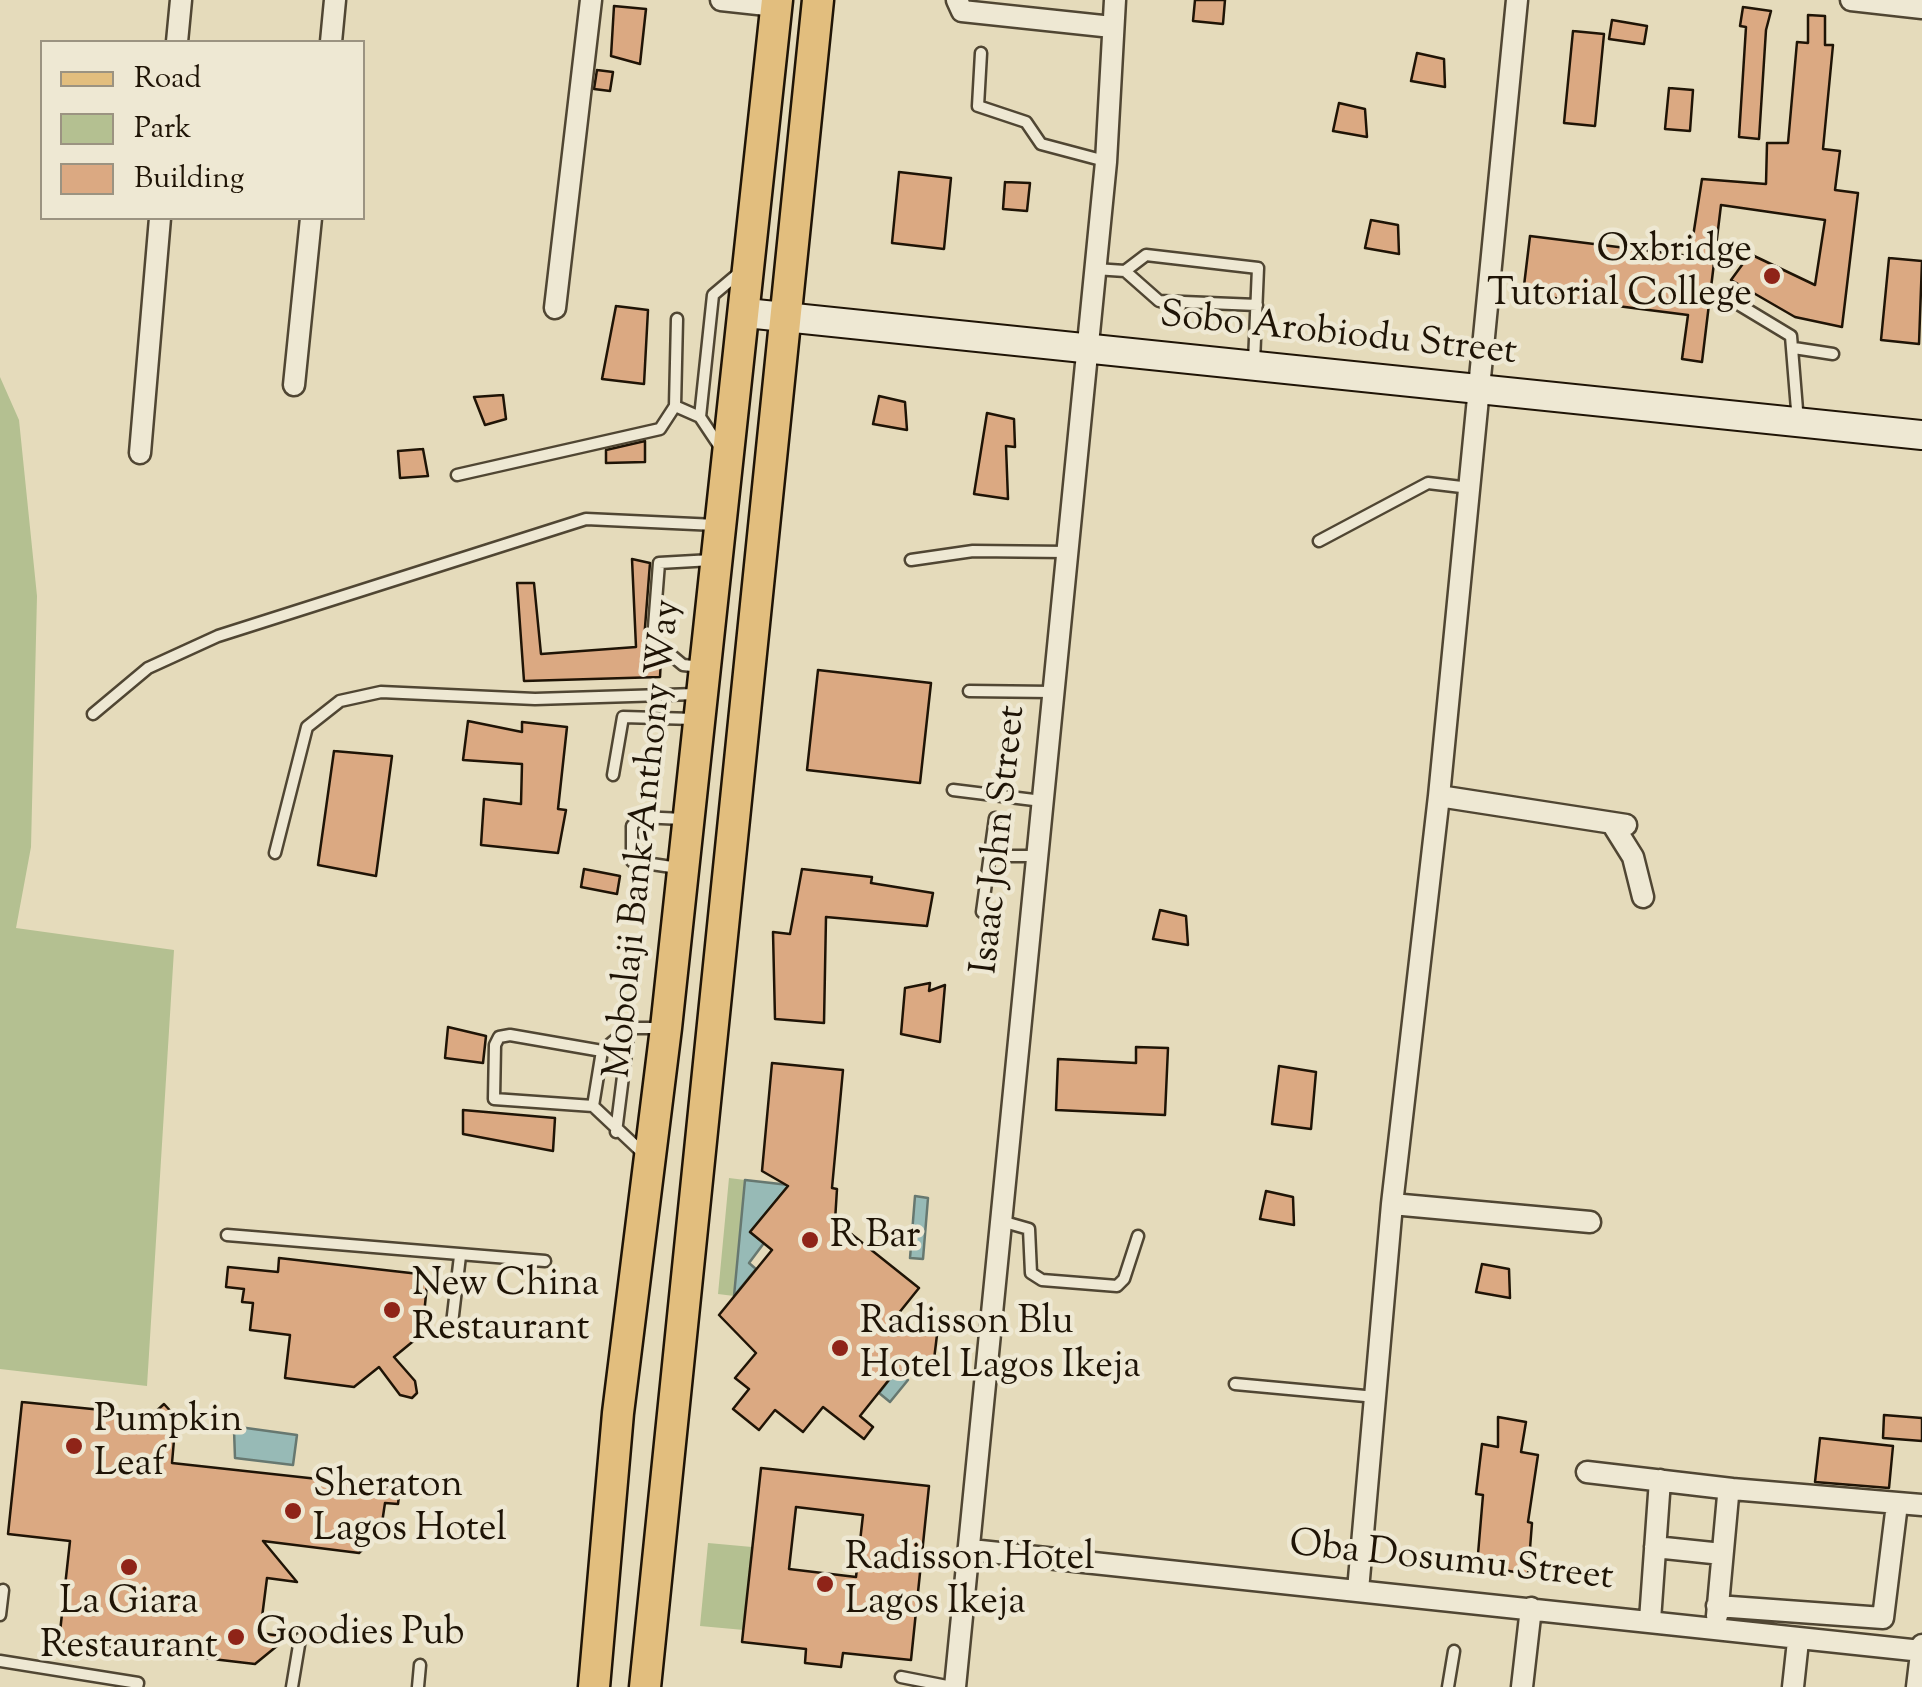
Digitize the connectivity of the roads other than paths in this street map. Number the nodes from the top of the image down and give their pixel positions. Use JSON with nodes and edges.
{"nodes":[{"id":1,"x":181,"y":0,"type":"edge"},
{"id":2,"x":335,"y":0,"type":"edge"},
{"id":3,"x":592,"y":0,"type":"edge"},
{"id":4,"x":721,"y":0,"type":"edge"},
{"id":5,"x":818,"y":0,"type":"edge"},
{"id":6,"x":957,"y":0,"type":"edge"},
{"id":7,"x":1115,"y":0,"type":"edge"},
{"id":8,"x":1516,"y":0,"type":"edge"},
{"id":9,"x":1851,"y":0,"type":"edge"},
{"id":10,"x":776,"y":3,"type":"edge"},
{"id":11,"x":1922,"y":8,"type":"edge"},
{"id":12,"x":1112,"y":27,"type":"junction"},
{"id":13,"x":177,"y":40,"type":"edge"},
{"id":14,"x":330,"y":40,"type":"edge"},
{"id":15,"x":980,"y":53,"type":"dead end"},
{"id":16,"x":1106,"y":162,"type":"junction"},
{"id":17,"x":160,"y":220,"type":"edge"},
{"id":18,"x":311,"y":220,"type":"edge"},
{"id":19,"x":751,"y":262,"type":"junction"},
{"id":20,"x":1095,"y":268,"type":"junction"},
{"id":21,"x":1126,"y":271,"type":"junction"},
{"id":22,"x":1728,"y":298,"type":"dead end"},
{"id":23,"x":1257,"y":305,"type":"junction"},
{"id":24,"x":555,"y":308,"type":"dead end"},
{"id":25,"x":746,"y":313,"type":"junction"},
{"id":26,"x":786,"y":317,"type":"junction"},
{"id":27,"x":678,"y":319,"type":"dead end"},
{"id":28,"x":1088,"y":348,"type":"junction"},
{"id":29,"x":1794,"y":348,"type":"junction"},
{"id":30,"x":1834,"y":354,"type":"dead end"},
{"id":31,"x":1254,"y":367,"type":"junction"},
{"id":32,"x":294,"y":385,"type":"dead end"},
{"id":33,"x":1481,"y":390,"type":"junction"},
{"id":34,"x":675,"y":406,"type":"junction"},
{"id":35,"x":700,"y":417,"type":"junction"},
{"id":36,"x":1798,"y":422,"type":"junction"},
{"id":37,"x":1922,"y":436,"type":"edge"},
{"id":38,"x":140,"y":454,"type":"dead end"},
{"id":39,"x":727,"y":456,"type":"junction"},
{"id":40,"x":457,"y":475,"type":"dead end"},
{"id":41,"x":1470,"y":488,"type":"junction"},
{"id":42,"x":722,"y":526,"type":"junction"},
{"id":43,"x":1320,"y":541,"type":"dead end"},
{"id":44,"x":1067,"y":552,"type":"junction"},
{"id":45,"x":718,"y":560,"type":"junction"},
{"id":46,"x":911,"y":560,"type":"dead end"},
{"id":47,"x":969,"y":691,"type":"dead end"},
{"id":48,"x":1052,"y":692,"type":"junction"},
{"id":49,"x":703,"y":694,"type":"junction"},
{"id":50,"x":92,"y":714,"type":"dead end"},
{"id":51,"x":613,"y":774,"type":"dead end"},
{"id":52,"x":953,"y":790,"type":"dead end"},
{"id":53,"x":1439,"y":796,"type":"junction"},
{"id":54,"x":1042,"y":801,"type":"junction"},
{"id":55,"x":995,"y":818,"type":"dead end"},
{"id":56,"x":689,"y":820,"type":"junction"},
{"id":57,"x":276,"y":852,"type":"dead end"},
{"id":58,"x":989,"y":856,"type":"junction"},
{"id":59,"x":1036,"y":856,"type":"junction"},
{"id":60,"x":684,"y":868,"type":"junction"},
{"id":61,"x":1643,"y":897,"type":"dead end"},
{"id":62,"x":982,"y":912,"type":"dead end"},
{"id":63,"x":630,"y":1028,"type":"junction"},
{"id":64,"x":666,"y":1028,"type":"junction"},
{"id":65,"x":602,"y":1051,"type":"junction"},
{"id":66,"x":593,"y":1106,"type":"junction"},
{"id":67,"x":616,"y":1132,"type":"junction"},
{"id":68,"x":650,"y":1158,"type":"junction"},
{"id":69,"x":1392,"y":1204,"type":"junction"},
{"id":70,"x":1000,"y":1221,"type":"junction"},
{"id":71,"x":1590,"y":1222,"type":"dead end"},
{"id":72,"x":227,"y":1235,"type":"dead end"},
{"id":73,"x":1138,"y":1236,"type":"dead end"},
{"id":74,"x":460,"y":1256,"type":"junction"},
{"id":75,"x":545,"y":1262,"type":"dead end"},
{"id":76,"x":629,"y":1324,"type":"junction"},
{"id":77,"x":679,"y":1326,"type":"junction"},
{"id":78,"x":451,"y":1332,"type":"dead end"},
{"id":79,"x":1235,"y":1384,"type":"dead end"},
{"id":80,"x":1378,"y":1398,"type":"junction"},
{"id":81,"x":618,"y":1413,"type":"junction"},
{"id":82,"x":670,"y":1422,"type":"junction"},
{"id":83,"x":1587,"y":1472,"type":"dead end"},
{"id":84,"x":1660,"y":1480,"type":"junction"},
{"id":85,"x":1732,"y":1489,"type":"junction"},
{"id":86,"x":1897,"y":1504,"type":"junction"},
{"id":87,"x":1922,"y":1505,"type":"edge"},
{"id":88,"x":1655,"y":1547,"type":"junction"},
{"id":89,"x":972,"y":1550,"type":"junction"},
{"id":90,"x":1722,"y":1554,"type":"junction"},
{"id":91,"x":3,"y":1590,"type":"dead end"},
{"id":92,"x":1358,"y":1590,"type":"junction"},
{"id":93,"x":1530,"y":1608,"type":"junction"},
{"id":94,"x":0,"y":1615,"type":"edge"},
{"id":95,"x":1650,"y":1620,"type":"junction"},
{"id":96,"x":300,"y":1639,"type":"dead end"},
{"id":97,"x":1798,"y":1641,"type":"junction"},
{"id":98,"x":1922,"y":1649,"type":"edge"},
{"id":99,"x":1454,"y":1650,"type":"dead end"},
{"id":100,"x":0,"y":1661,"type":"edge"},
{"id":101,"x":420,"y":1665,"type":"dead end"},
{"id":102,"x":901,"y":1677,"type":"dead end"},
{"id":103,"x":138,"y":1687,"type":"edge"},
{"id":104,"x":292,"y":1687,"type":"edge"},
{"id":105,"x":418,"y":1687,"type":"edge"},
{"id":106,"x":594,"y":1687,"type":"edge"},
{"id":107,"x":645,"y":1687,"type":"edge"},
{"id":108,"x":954,"y":1687,"type":"edge"},
{"id":109,"x":1448,"y":1687,"type":"edge"},
{"id":110,"x":1522,"y":1687,"type":"edge"},
{"id":111,"x":1794,"y":1687,"type":"edge"},
{"id":112,"x":1917,"y":1687,"type":"edge"}],
"edges":[{"from":1,"to":13,"type":"street"},
{"from":2,"to":14,"type":"street"},
{"from":3,"to":24,"type":"street"},
{"from":4,"to":10,"type":"street"},
{"from":5,"to":26,"type":"main road"},
{"from":6,"to":12,"type":"street"},
{"from":7,"to":12,"type":"street","name":"Isaac John Street"},
{"from":8,"to":33,"type":"street"},
{"from":9,"to":11,"type":"street"},
{"from":10,"to":19,"type":"main road","name":"Mobolaji Bank-Anthony Way"},
{"from":12,"to":16,"type":"street","name":"Isaac John Street"},
{"from":15,"to":16,"type":"lane"},
{"from":16,"to":20,"type":"street","name":"Isaac John Street"},
{"from":17,"to":38,"type":"street"},
{"from":18,"to":32,"type":"street"},
{"from":19,"to":25,"type":"main road","name":"Mobolaji Bank-Anthony Way"},
{"from":19,"to":35,"type":"lane"},
{"from":20,"to":21,"type":"lane"},
{"from":20,"to":28,"type":"street","name":"Isaac John Street"},
{"from":21,"to":23,"type":"lane"},
{"from":21,"to":23,"type":"lane"},
{"from":22,"to":29,"type":"lane"},
{"from":23,"to":31,"type":"lane"},
{"from":25,"to":26,"type":"street","name":"Sobo Arobiodu Street"},
{"from":25,"to":39,"type":"main road","name":"Mobolaji Bank-Anthony Way"},
{"from":26,"to":28,"type":"street","name":"Sobo Arobiodu Street"},
{"from":26,"to":77,"type":"main road"},
{"from":27,"to":34,"type":"lane"},
{"from":28,"to":31,"type":"street","name":"Sobo Arobiodu Street"},
{"from":28,"to":44,"type":"street","name":"Isaac John Street"},
{"from":29,"to":30,"type":"lane"},
{"from":29,"to":36,"type":"lane"},
{"from":31,"to":33,"type":"street","name":"Sobo Arobiodu Street"},
{"from":33,"to":36,"type":"street","name":"Sobo Arobiodu Street"},
{"from":33,"to":41,"type":"street"},
{"from":34,"to":35,"type":"lane"},
{"from":34,"to":40,"type":"lane"},
{"from":35,"to":39,"type":"lane"},
{"from":36,"to":37,"type":"street","name":"Sobo Arobiodu Street"},
{"from":39,"to":42,"type":"main road","name":"Mobolaji Bank-Anthony Way"},
{"from":41,"to":43,"type":"lane"},
{"from":41,"to":53,"type":"street"},
{"from":42,"to":45,"type":"main road","name":"Mobolaji Bank-Anthony Way"},
{"from":42,"to":50,"type":"lane"},
{"from":44,"to":46,"type":"lane"},
{"from":44,"to":48,"type":"street","name":"Isaac John Street"},
{"from":45,"to":49,"type":"main road","name":"Mobolaji Bank-Anthony Way"},
{"from":45,"to":49,"type":"lane"},
{"from":47,"to":48,"type":"lane"},
{"from":48,"to":54,"type":"street","name":"Isaac John Street"},
{"from":49,"to":51,"type":"lane"},
{"from":49,"to":56,"type":"main road","name":"Mobolaji Bank-Anthony Way"},
{"from":49,"to":57,"type":"lane"},
{"from":52,"to":54,"type":"lane"},
{"from":53,"to":61,"type":"street"},
{"from":53,"to":69,"type":"street"},
{"from":54,"to":59,"type":"street","name":"Isaac John Street"},
{"from":55,"to":58,"type":"lane"},
{"from":56,"to":60,"type":"main road","name":"Mobolaji Bank-Anthony Way"},
{"from":56,"to":60,"type":"lane"},
{"from":58,"to":59,"type":"lane"},
{"from":58,"to":62,"type":"lane"},
{"from":59,"to":70,"type":"street","name":"Isaac John Street"},
{"from":60,"to":64,"type":"main road","name":"Mobolaji Bank-Anthony Way"},
{"from":63,"to":64,"type":"lane"},
{"from":63,"to":65,"type":"lane"},
{"from":63,"to":67,"type":"lane"},
{"from":64,"to":68,"type":"main road","name":"Mobolaji Bank-Anthony Way"},
{"from":65,"to":66,"type":"lane"},
{"from":65,"to":66,"type":"lane"},
{"from":66,"to":67,"type":"lane"},
{"from":67,"to":68,"type":"lane"},
{"from":68,"to":76,"type":"main road","name":"Mobolaji Bank-Anthony Way"},
{"from":69,"to":71,"type":"street"},
{"from":69,"to":80,"type":"street"},
{"from":70,"to":73,"type":"lane"},
{"from":70,"to":89,"type":"street","name":"Isaac John Street"},
{"from":72,"to":74,"type":"lane"},
{"from":74,"to":75,"type":"lane"},
{"from":74,"to":78,"type":"lane"},
{"from":76,"to":77,"type":"main road"},
{"from":76,"to":81,"type":"main road","name":"Mobolaji Bank-Anthony Way"},
{"from":77,"to":82,"type":"main road"},
{"from":79,"to":80,"type":"lane"},
{"from":80,"to":92,"type":"street"},
{"from":81,"to":82,"type":"main road"},
{"from":81,"to":106,"type":"main road","name":"Mobolaji Bank-Anthony Way"},
{"from":82,"to":107,"type":"main road"},
{"from":83,"to":84,"type":"street"},
{"from":84,"to":85,"type":"street"},
{"from":84,"to":88,"type":"street"},
{"from":85,"to":86,"type":"street"},
{"from":85,"to":90,"type":"street"},
{"from":86,"to":87,"type":"street"},
{"from":86,"to":90,"type":"street"},
{"from":88,"to":90,"type":"street"},
{"from":88,"to":95,"type":"street"},
{"from":89,"to":92,"type":"street","name":"Oba Dosumu Street"},
{"from":89,"to":108,"type":"street","name":"Isaac John Street"},
{"from":91,"to":94,"type":"lane"},
{"from":92,"to":93,"type":"street","name":"Oba Dosumu Street"},
{"from":93,"to":95,"type":"street","name":"Oba Dosumu Street"},
{"from":93,"to":110,"type":"street"},
{"from":95,"to":97,"type":"street","name":"Oba Dosumu Street"},
{"from":96,"to":104,"type":"lane"},
{"from":97,"to":98,"type":"street","name":"Oba Dosumu Street"},
{"from":97,"to":111,"type":"street"},
{"from":98,"to":112,"type":"street"},
{"from":99,"to":109,"type":"lane"},
{"from":100,"to":103,"type":"lane"},
{"from":101,"to":105,"type":"lane"},
{"from":102,"to":108,"type":"lane"}]}
